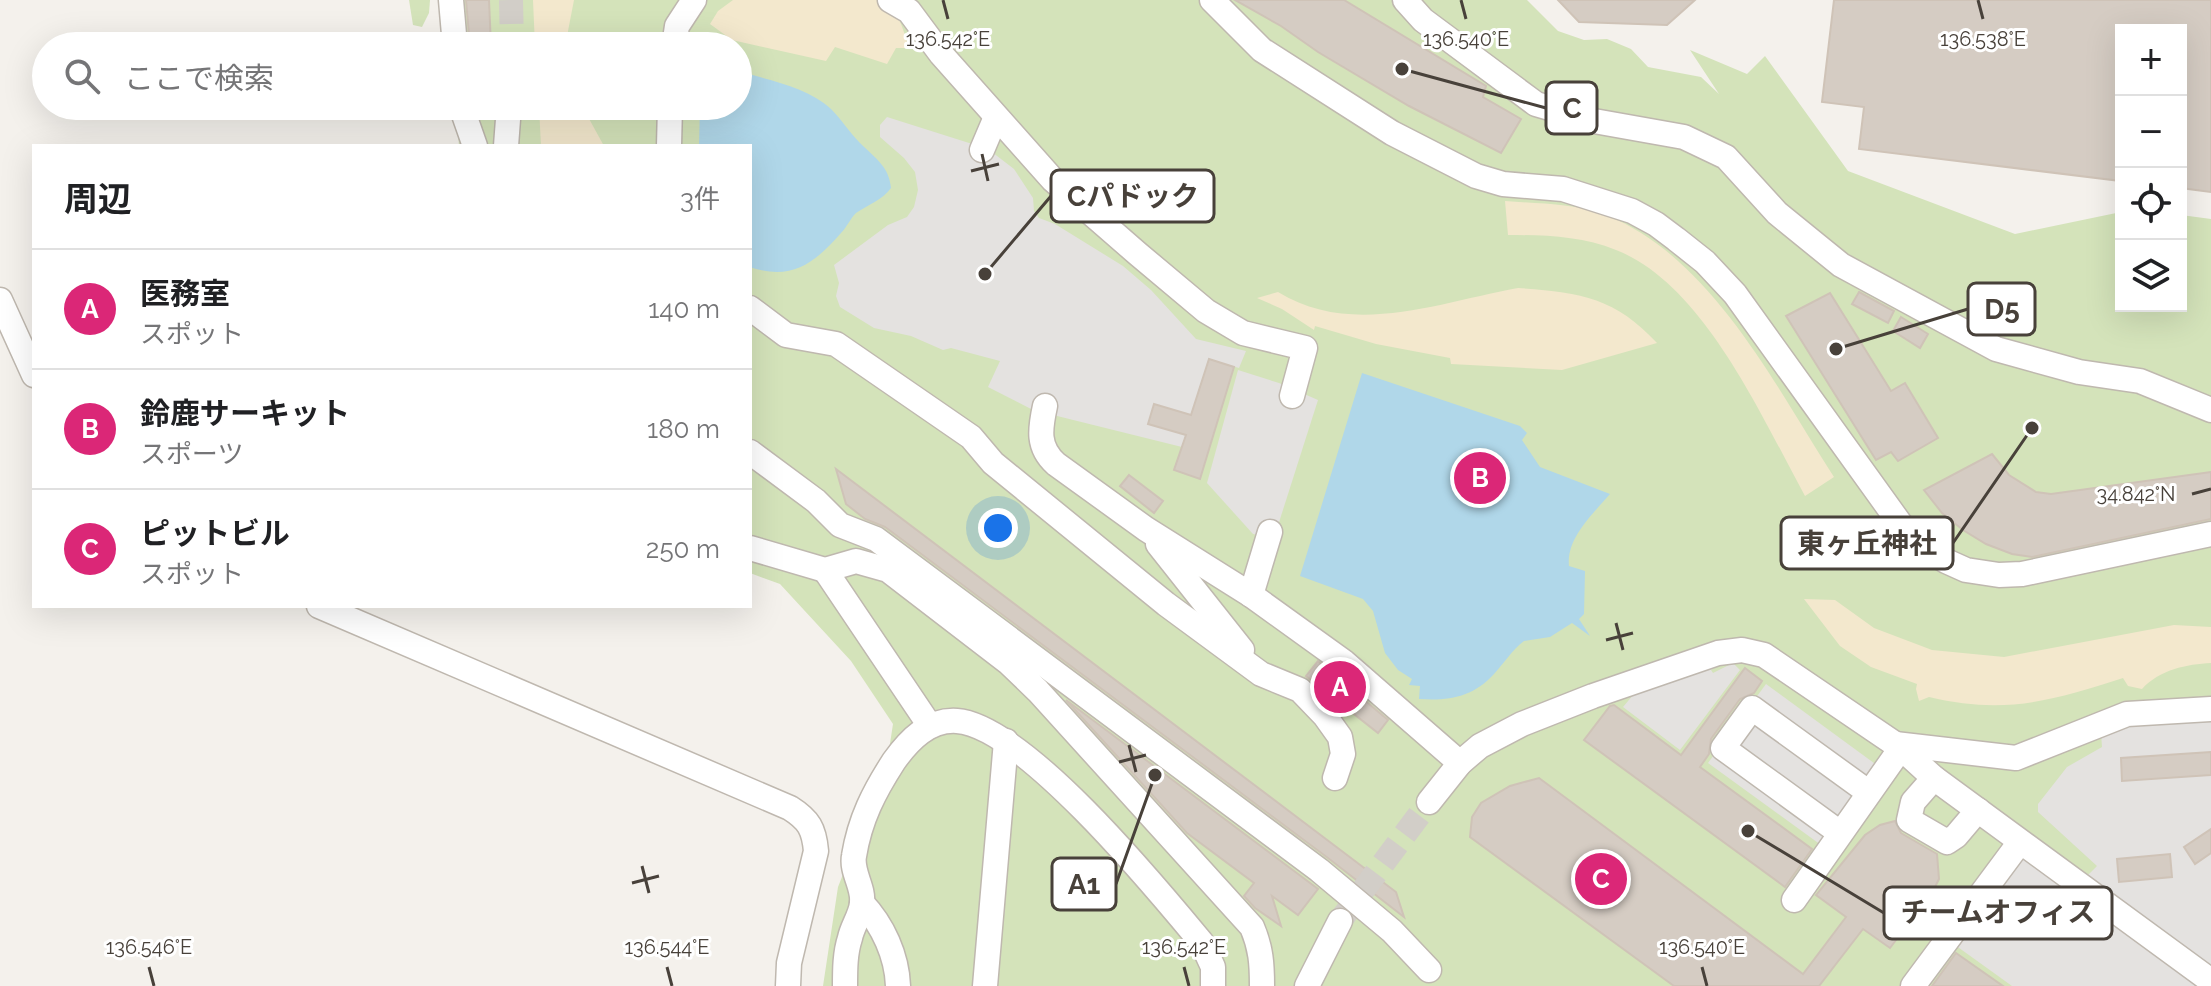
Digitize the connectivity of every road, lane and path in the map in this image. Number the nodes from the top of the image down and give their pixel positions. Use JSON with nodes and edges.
{"nodes":[{"id":1,"x":451,"y":0,"type":"edge"},
{"id":2,"x":694,"y":0,"type":"edge"},
{"id":3,"x":890,"y":0,"type":"edge"},
{"id":4,"x":1212,"y":0,"type":"edge"},
{"id":5,"x":1405,"y":0,"type":"edge"},
{"id":6,"x":454,"y":32,"type":"edge"},
{"id":7,"x":676,"y":32,"type":"edge"},
{"id":8,"x":996,"y":117,"type":"junction"},
{"id":9,"x":466,"y":120,"type":"edge"},
{"id":10,"x":508,"y":120,"type":"edge"},
{"id":11,"x":670,"y":120,"type":"edge"},
{"id":12,"x":474,"y":144,"type":"edge"},
{"id":13,"x":506,"y":144,"type":"edge"},
{"id":14,"x":669,"y":144,"type":"edge"},
{"id":15,"x":982,"y":150,"type":"dead end"},
{"id":16,"x":0,"y":300,"type":"edge"},
{"id":17,"x":752,"y":310,"type":"edge"},
{"id":18,"x":32,"y":371,"type":"edge"},
{"id":19,"x":1292,"y":396,"type":"dead end"},
{"id":20,"x":1045,"y":406,"type":"dead end"},
{"id":21,"x":2211,"y":410,"type":"edge"},
{"id":22,"x":752,"y":453,"type":"edge"},
{"id":23,"x":1146,"y":529,"type":"junction"},
{"id":24,"x":1270,"y":532,"type":"dead end"},
{"id":25,"x":2211,"y":534,"type":"edge"},
{"id":26,"x":752,"y":549,"type":"edge"},
{"id":27,"x":825,"y":570,"type":"junction"},
{"id":28,"x":1251,"y":595,"type":"junction"},
{"id":29,"x":324,"y":608,"type":"edge"},
{"id":30,"x":1261,"y":674,"type":"junction"},
{"id":31,"x":2211,"y":709,"type":"edge"},
{"id":32,"x":930,"y":726,"type":"junction"},
{"id":33,"x":1006,"y":741,"type":"junction"},
{"id":34,"x":1898,"y":746,"type":"junction"},
{"id":35,"x":1460,"y":763,"type":"junction"},
{"id":36,"x":1335,"y":778,"type":"dead end"},
{"id":37,"x":1934,"y":778,"type":"junction"},
{"id":38,"x":1868,"y":792,"type":"junction"},
{"id":39,"x":1429,"y":802,"type":"tunnel mouth"},
{"id":40,"x":1978,"y":810,"type":"junction"},
{"id":41,"x":1840,"y":833,"type":"junction"},
{"id":42,"x":2020,"y":842,"type":"junction"},
{"id":43,"x":1794,"y":900,"type":"dead end"},
{"id":44,"x":862,"y":903,"type":"junction"},
{"id":45,"x":1340,"y":921,"type":"tunnel mouth"},
{"id":46,"x":1429,"y":970,"type":"dead end"},
{"id":47,"x":2211,"y":981,"type":"edge"},
{"id":48,"x":788,"y":986,"type":"edge"},
{"id":49,"x":845,"y":986,"type":"edge"},
{"id":50,"x":898,"y":986,"type":"edge"},
{"id":51,"x":985,"y":986,"type":"edge"},
{"id":52,"x":1213,"y":986,"type":"edge"},
{"id":53,"x":1262,"y":986,"type":"edge"},
{"id":54,"x":1307,"y":986,"type":"edge"},
{"id":55,"x":1913,"y":986,"type":"edge"}],
"edges":[{"from":1,"to":6,"type":"street"},
{"from":2,"to":7,"type":"street"},
{"from":3,"to":8,"type":"street"},
{"from":4,"to":25,"type":"street"},
{"from":5,"to":21,"type":"street"},
{"from":8,"to":15,"type":"street"},
{"from":8,"to":19,"type":"street"},
{"from":9,"to":12,"type":"street"},
{"from":10,"to":13,"type":"street"},
{"from":11,"to":14,"type":"street"},
{"from":16,"to":18,"type":"street"},
{"from":17,"to":30,"type":"street"},
{"from":20,"to":23,"type":"street"},
{"from":22,"to":46,"type":"street"},
{"from":23,"to":28,"type":"street"},
{"from":23,"to":30,"type":"street"},
{"from":24,"to":28,"type":"street"},
{"from":26,"to":27,"type":"street"},
{"from":27,"to":32,"type":"street"},
{"from":27,"to":53,"type":"street"},
{"from":28,"to":35,"type":"street"},
{"from":29,"to":48,"type":"street"},
{"from":30,"to":36,"type":"street"},
{"from":31,"to":34,"type":"street"},
{"from":32,"to":33,"type":"street"},
{"from":32,"to":44,"type":"street"},
{"from":33,"to":51,"type":"street"},
{"from":33,"to":52,"type":"street"},
{"from":34,"to":35,"type":"street"},
{"from":34,"to":37,"type":"street"},
{"from":34,"to":38,"type":"street"},
{"from":35,"to":39,"type":"street"},
{"from":37,"to":40,"type":"street"},
{"from":37,"to":40,"type":"street"},
{"from":38,"to":41,"type":"street"},
{"from":38,"to":41,"type":"street"},
{"from":40,"to":42,"type":"street"},
{"from":41,"to":43,"type":"street"},
{"from":42,"to":47,"type":"street"},
{"from":42,"to":55,"type":"street"},
{"from":44,"to":49,"type":"street"},
{"from":44,"to":50,"type":"street"},
{"from":45,"to":54,"type":"street"}]}
